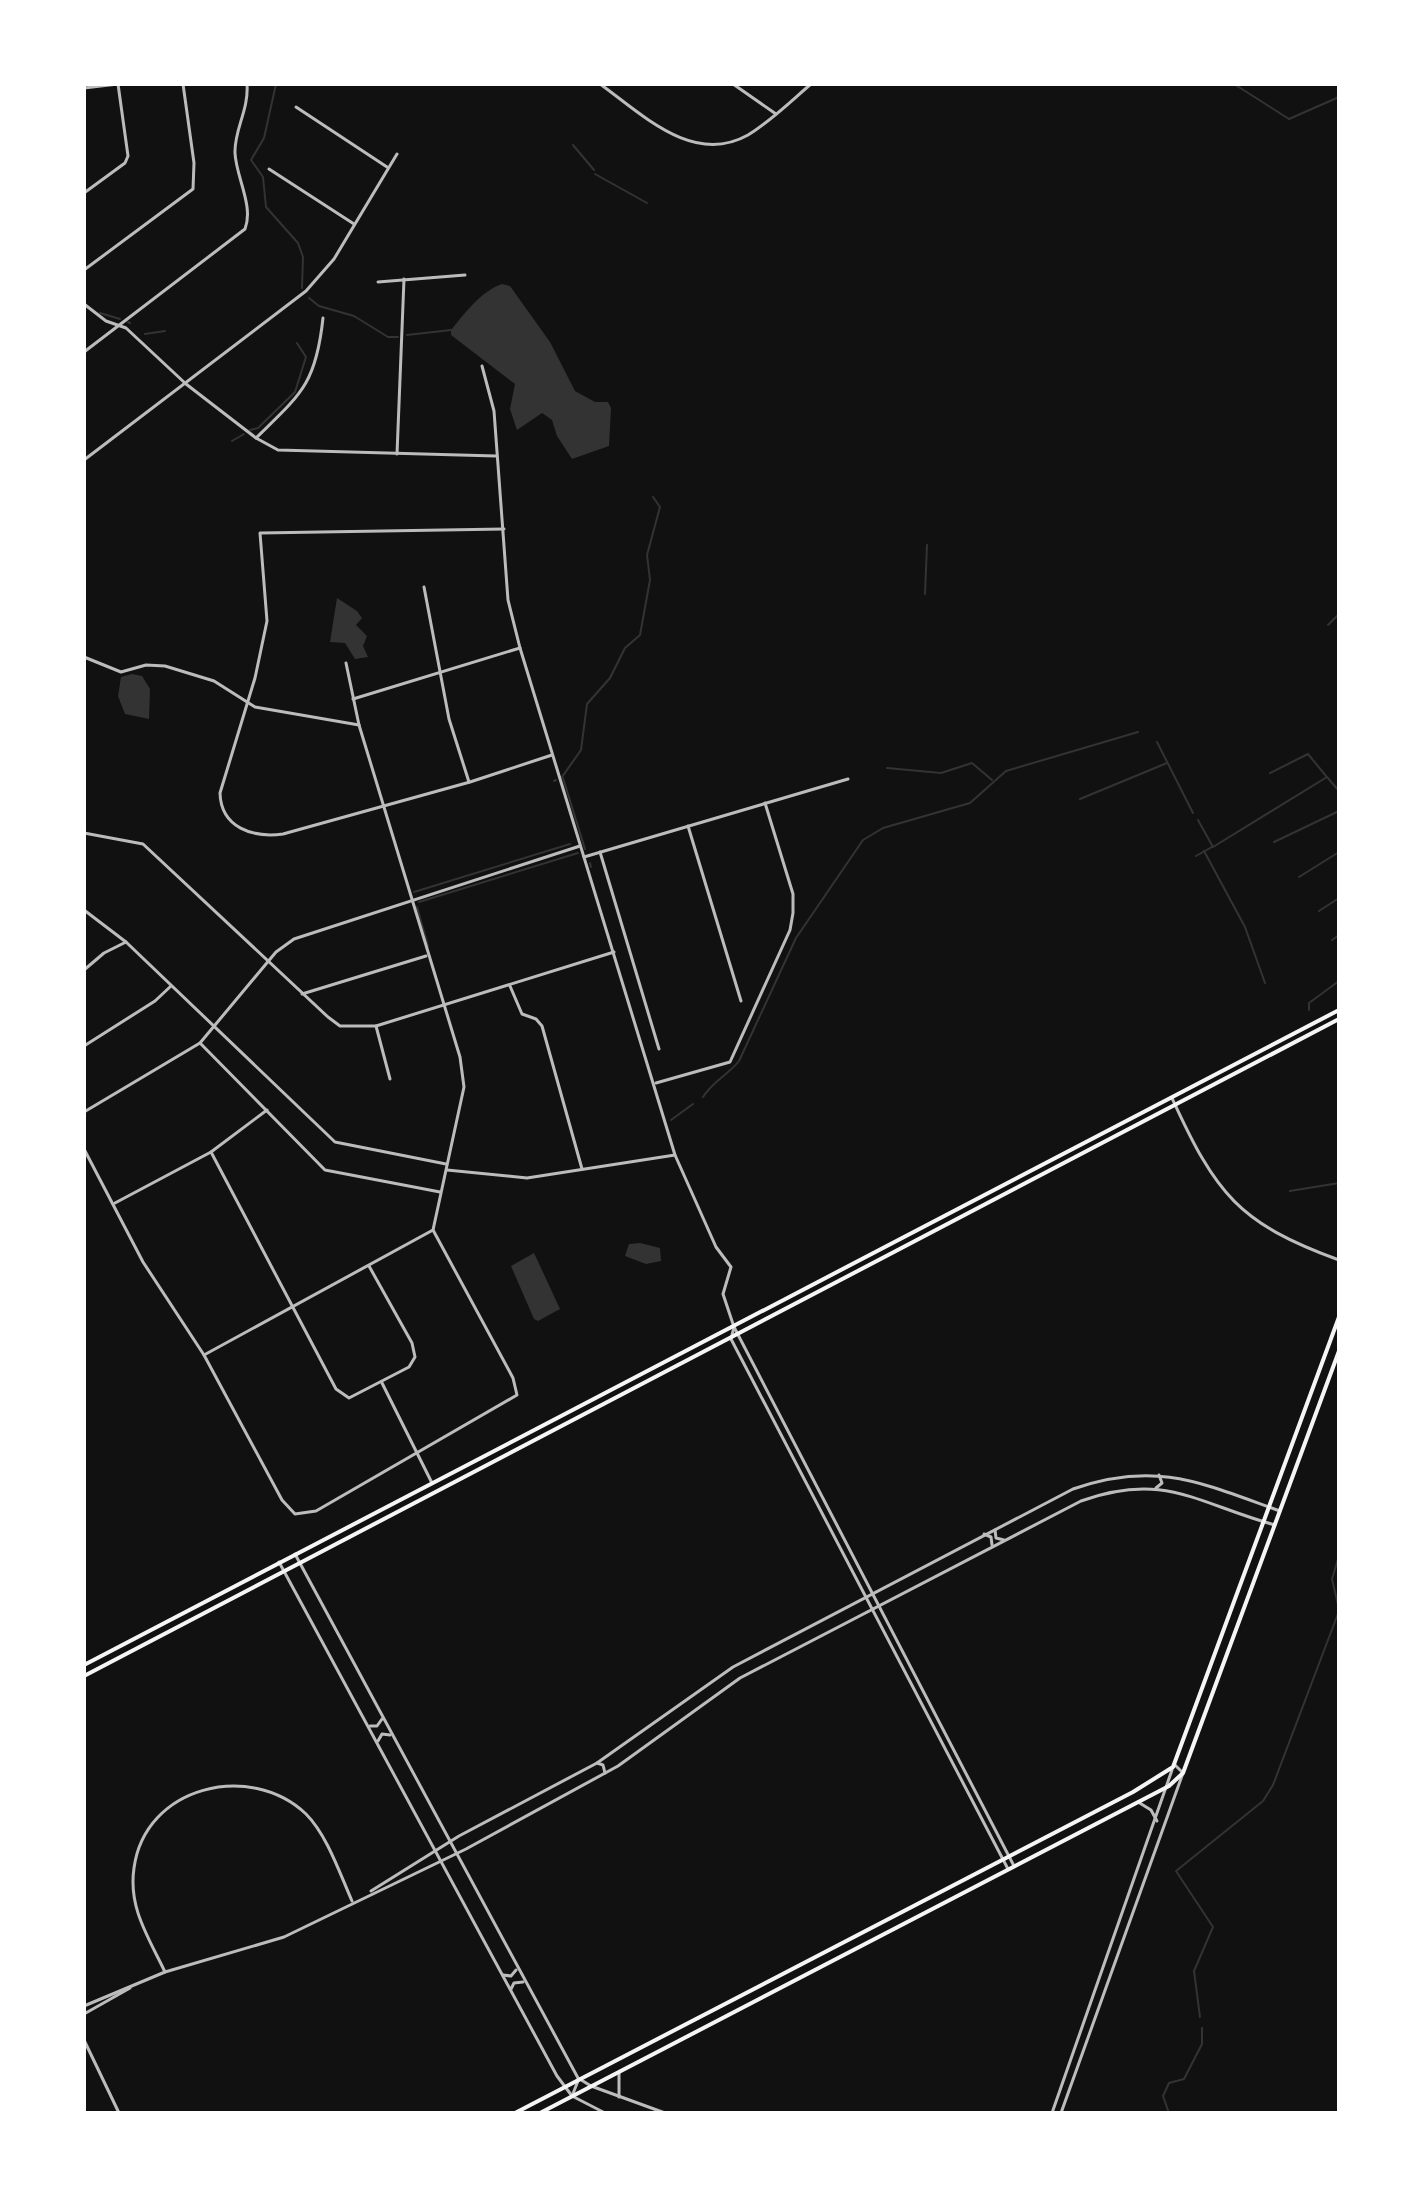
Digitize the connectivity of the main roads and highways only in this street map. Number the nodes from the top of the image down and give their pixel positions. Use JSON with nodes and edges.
{"nodes":[{"id":1,"x":1339,"y":1010,"type":"edge"},
{"id":2,"x":1339,"y":1019,"type":"edge"},
{"id":3,"x":901,"y":1240,"type":"junction"},
{"id":4,"x":905,"y":1247,"type":"junction"},
{"id":5,"x":1339,"y":1317,"type":"edge"},
{"id":6,"x":1339,"y":1351,"type":"edge"},
{"id":7,"x":1310,"y":1397,"type":"junction"},
{"id":8,"x":1321,"y":1401,"type":"junction"},
{"id":9,"x":1306,"y":1408,"type":"junction"},
{"id":10,"x":1317,"y":1412,"type":"junction"},
{"id":11,"x":432,"y":1483,"type":"junction"},
{"id":12,"x":436,"y":1491,"type":"junction"},
{"id":13,"x":1217,"y":1651,"type":"junction"},
{"id":14,"x":1228,"y":1655,"type":"junction"},
{"id":15,"x":1213,"y":1661,"type":"junction"},
{"id":16,"x":84,"y":1665,"type":"edge"},
{"id":17,"x":1224,"y":1666,"type":"junction"},
{"id":18,"x":84,"y":1676,"type":"edge"},
{"id":19,"x":1138,"y":1789,"type":"junction"},
{"id":20,"x":1141,"y":1800,"type":"junction"},
{"id":21,"x":910,"y":1906,"type":"junction"},
{"id":22,"x":899,"y":1912,"type":"junction"},
{"id":23,"x":916,"y":1917,"type":"junction"},
{"id":24,"x":905,"y":1923,"type":"junction"},
{"id":25,"x":713,"y":2009,"type":"junction"},
{"id":26,"x":701,"y":2015,"type":"junction"},
{"id":27,"x":718,"y":2019,"type":"junction"},
{"id":28,"x":707,"y":2025,"type":"junction"},
{"id":29,"x":515,"y":2113,"type":"edge"},
{"id":30,"x":540,"y":2113,"type":"edge"}],
"edges":[{"from":1,"to":3,"type":"main road"},
{"from":2,"to":4,"type":"main road"},
{"from":3,"to":4,"type":"main road"},
{"from":3,"to":11,"type":"main road"},
{"from":4,"to":12,"type":"main road"},
{"from":5,"to":7,"type":"main road"},
{"from":6,"to":8,"type":"main road"},
{"from":7,"to":8,"type":"main road"},
{"from":7,"to":9,"type":"main road"},
{"from":8,"to":10,"type":"main road"},
{"from":9,"to":10,"type":"main road"},
{"from":9,"to":13,"type":"main road"},
{"from":10,"to":14,"type":"main road"},
{"from":11,"to":12,"type":"main road"},
{"from":11,"to":16,"type":"main road"},
{"from":12,"to":18,"type":"main road"},
{"from":13,"to":14,"type":"main road"},
{"from":13,"to":15,"type":"main road"},
{"from":14,"to":17,"type":"main road"},
{"from":15,"to":17,"type":"main road"},
{"from":15,"to":19,"type":"main road"},
{"from":17,"to":20,"type":"main road"},
{"from":19,"to":20,"type":"main road"},
{"from":19,"to":21,"type":"main road"},
{"from":20,"to":23,"type":"main road"},
{"from":21,"to":22,"type":"main road"},
{"from":21,"to":23,"type":"main road"},
{"from":22,"to":24,"type":"main road"},
{"from":22,"to":25,"type":"main road"},
{"from":23,"to":24,"type":"main road"},
{"from":24,"to":27,"type":"main road"},
{"from":25,"to":26,"type":"main road"},
{"from":25,"to":27,"type":"main road"},
{"from":26,"to":28,"type":"main road"},
{"from":26,"to":29,"type":"main road"},
{"from":27,"to":28,"type":"main road"},
{"from":28,"to":30,"type":"main road"}]}
